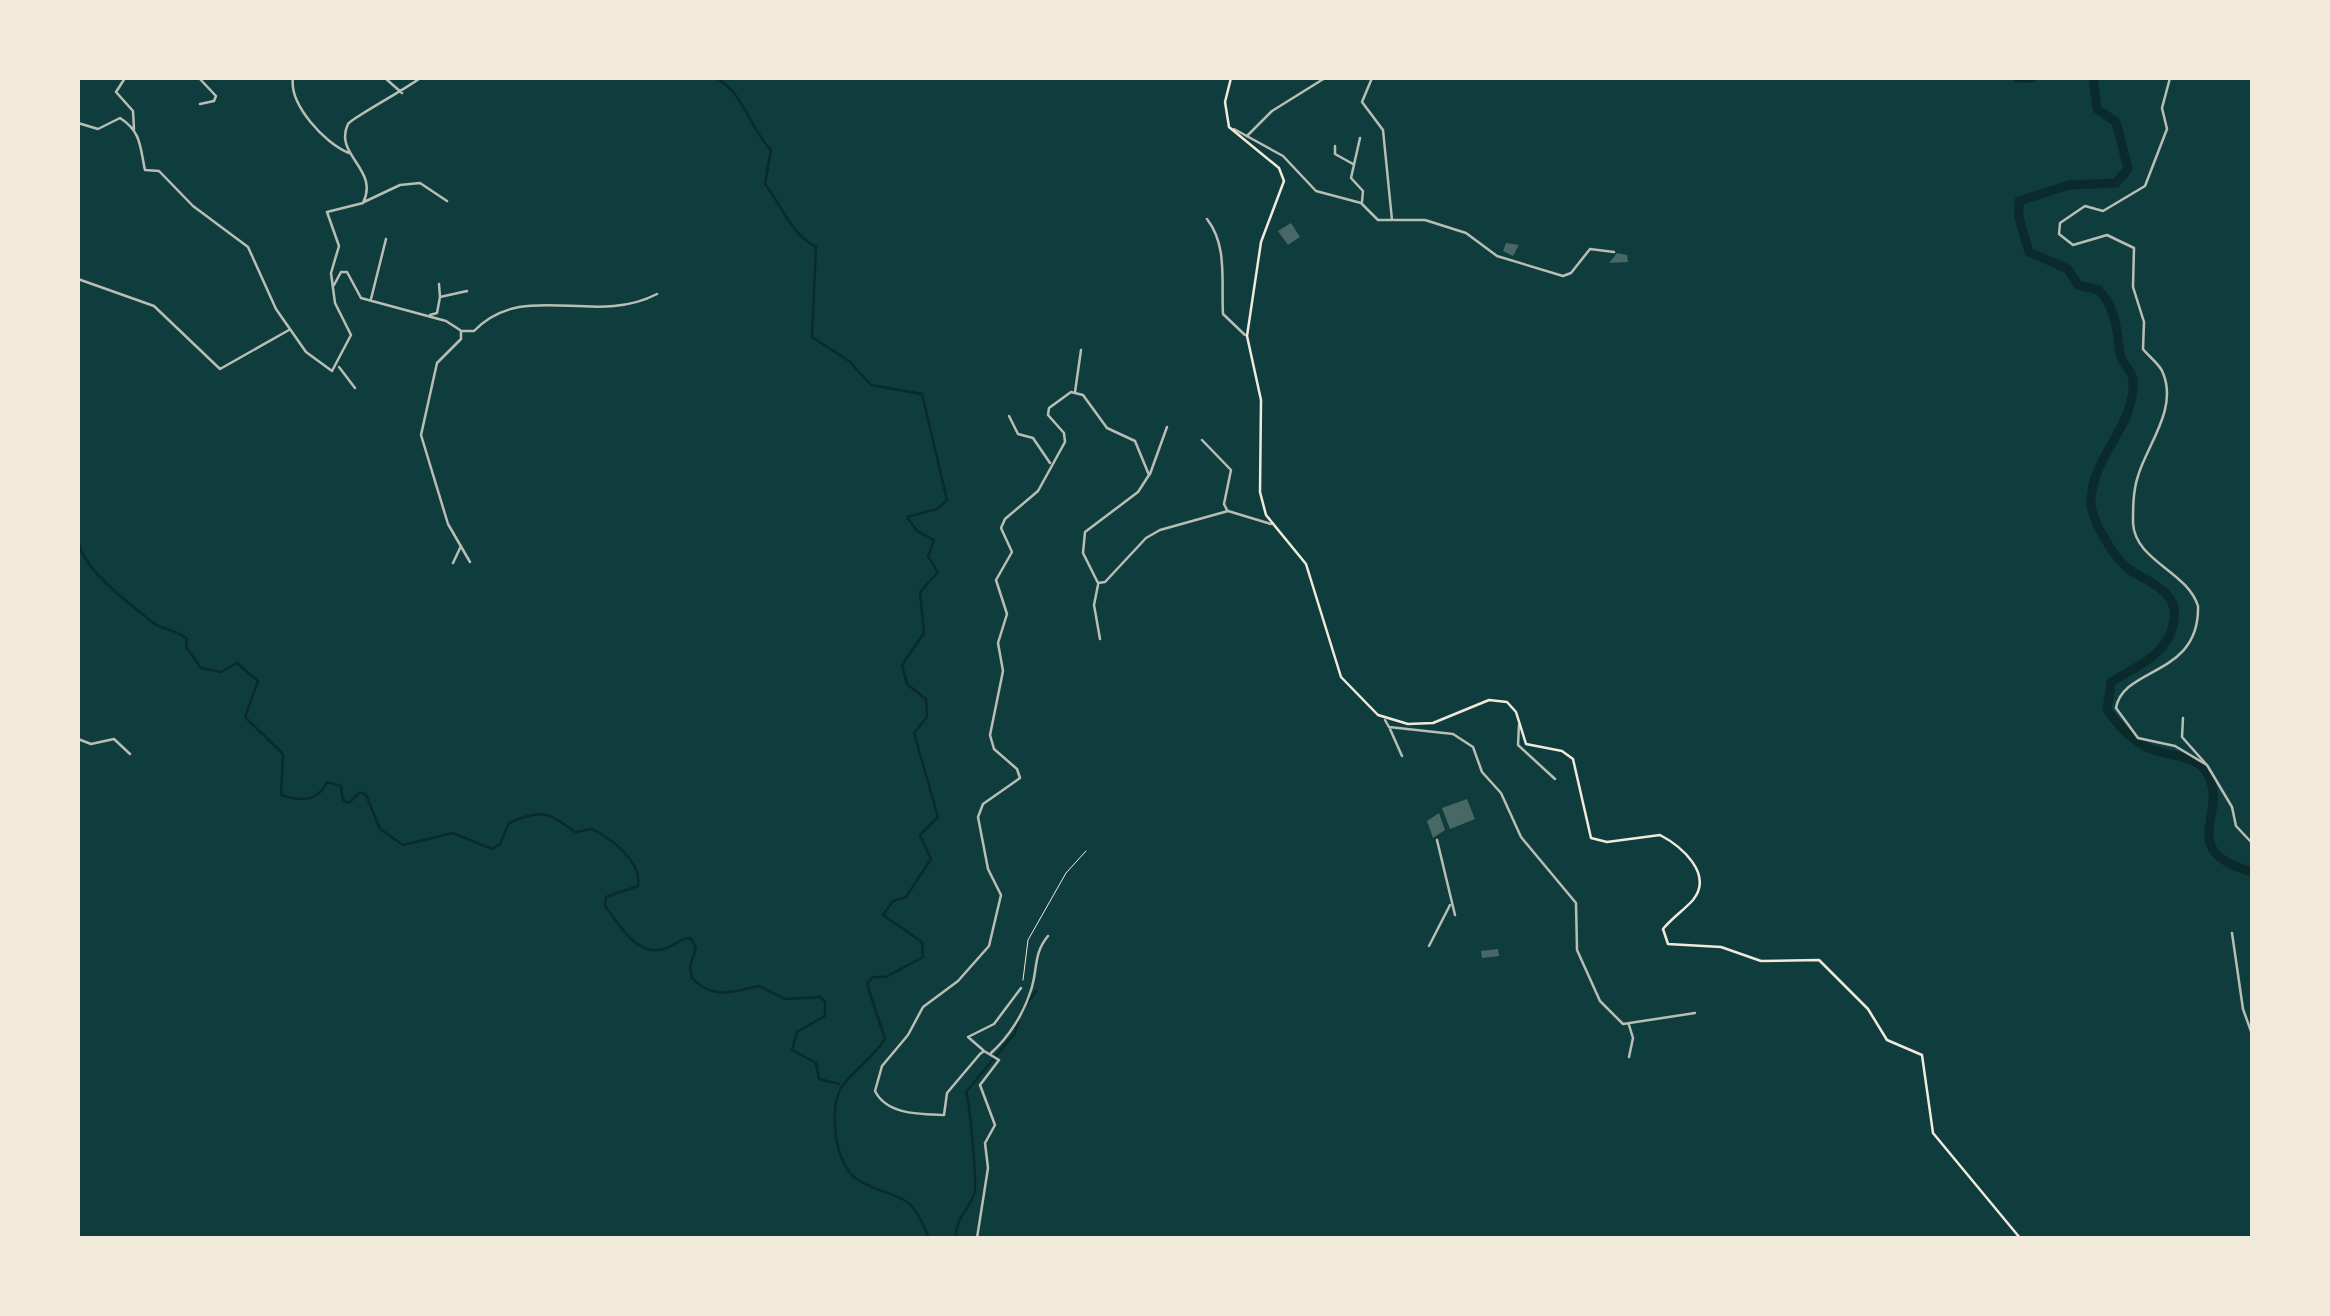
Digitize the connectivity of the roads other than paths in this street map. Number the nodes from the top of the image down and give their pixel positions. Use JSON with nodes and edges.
{"nodes":[{"id":1,"x":125,"y":78,"type":"edge"},
{"id":2,"x":199,"y":78,"type":"edge"},
{"id":3,"x":293,"y":78,"type":"edge"},
{"id":4,"x":385,"y":78,"type":"edge"},
{"id":5,"x":420,"y":78,"type":"edge"},
{"id":6,"x":1231,"y":78,"type":"edge"},
{"id":7,"x":1325,"y":78,"type":"edge"},
{"id":8,"x":1372,"y":78,"type":"edge"},
{"id":9,"x":2170,"y":78,"type":"edge"},
{"id":10,"x":402,"y":93,"type":"junction"},
{"id":11,"x":200,"y":104,"type":"dead end"},
{"id":12,"x":78,"y":124,"type":"edge"},
{"id":13,"x":1228,"y":127,"type":"junction"},
{"id":14,"x":134,"y":129,"type":"junction"},
{"id":15,"x":1246,"y":137,"type":"junction"},
{"id":16,"x":1360,"y":138,"type":"dead end"},
{"id":17,"x":1335,"y":146,"type":"dead end"},
{"id":18,"x":350,"y":154,"type":"junction"},
{"id":19,"x":1354,"y":164,"type":"junction"},
{"id":20,"x":447,"y":201,"type":"dead end"},
{"id":21,"x":363,"y":203,"type":"junction"},
{"id":22,"x":1361,"y":203,"type":"junction"},
{"id":23,"x":1207,"y":219,"type":"dead end"},
{"id":24,"x":1392,"y":220,"type":"junction"},
{"id":25,"x":386,"y":239,"type":"dead end"},
{"id":26,"x":1614,"y":252,"type":"dead end"},
{"id":27,"x":78,"y":279,"type":"edge"},
{"id":28,"x":439,"y":284,"type":"dead end"},
{"id":29,"x":334,"y":286,"type":"junction"},
{"id":30,"x":467,"y":290,"type":"dead end"},
{"id":31,"x":658,"y":294,"type":"dead end"},
{"id":32,"x":440,"y":297,"type":"junction"},
{"id":33,"x":370,"y":300,"type":"junction"},
{"id":34,"x":423,"y":317,"type":"junction"},
{"id":35,"x":292,"y":329,"type":"junction"},
{"id":36,"x":460,"y":330,"type":"junction"},
{"id":37,"x":1246,"y":336,"type":"junction"},
{"id":38,"x":1082,"y":350,"type":"dead end"},
{"id":39,"x":338,"y":366,"type":"junction"},
{"id":40,"x":355,"y":388,"type":"dead end"},
{"id":41,"x":1075,"y":392,"type":"junction"},
{"id":42,"x":1009,"y":416,"type":"dead end"},
{"id":43,"x":1168,"y":427,"type":"dead end"},
{"id":44,"x":1202,"y":440,"type":"dead end"},
{"id":45,"x":1050,"y":463,"type":"junction"},
{"id":46,"x":1149,"y":475,"type":"junction"},
{"id":47,"x":1228,"y":511,"type":"junction"},
{"id":48,"x":1272,"y":524,"type":"junction"},
{"id":49,"x":461,"y":545,"type":"junction"},
{"id":50,"x":470,"y":562,"type":"dead end"},
{"id":51,"x":453,"y":563,"type":"dead end"},
{"id":52,"x":1098,"y":583,"type":"junction"},
{"id":53,"x":1100,"y":640,"type":"dead end"},
{"id":54,"x":2183,"y":718,"type":"dead end"},
{"id":55,"x":1385,"y":720,"type":"junction"},
{"id":56,"x":1520,"y":724,"type":"junction"},
{"id":57,"x":1389,"y":728,"type":"junction"},
{"id":58,"x":78,"y":739,"type":"edge"},
{"id":59,"x":130,"y":754,"type":"dead end"},
{"id":60,"x":1402,"y":756,"type":"dead end"},
{"id":61,"x":2207,"y":765,"type":"junction"},
{"id":62,"x":1554,"y":779,"type":"dead end"},
{"id":63,"x":1437,"y":840,"type":"dead end"},
{"id":64,"x":2252,"y":843,"type":"edge"},
{"id":65,"x":1450,"y":904,"type":"junction"},
{"id":66,"x":1454,"y":914,"type":"dead end"},
{"id":67,"x":2232,"y":933,"type":"dead end"},
{"id":68,"x":1048,"y":936,"type":"dead end"},
{"id":69,"x":1428,"y":946,"type":"dead end"},
{"id":70,"x":1022,"y":988,"type":"road end"},
{"id":71,"x":1695,"y":1013,"type":"dead end"},
{"id":72,"x":1628,"y":1023,"type":"junction"},
{"id":73,"x":2252,"y":1035,"type":"edge"},
{"id":74,"x":984,"y":1051,"type":"junction"},
{"id":75,"x":990,"y":1054,"type":"junction"},
{"id":76,"x":1629,"y":1057,"type":"dead end"},
{"id":77,"x":977,"y":1238,"type":"edge"},
{"id":78,"x":2020,"y":1238,"type":"edge"}],
"edges":[{"from":1,"to":14,"type":"street"},
{"from":2,"to":11,"type":"street"},
{"from":3,"to":18,"type":"street"},
{"from":4,"to":10,"type":"street"},
{"from":5,"to":10,"type":"street"},
{"from":6,"to":13,"type":"main road"},
{"from":7,"to":15,"type":"street"},
{"from":8,"to":24,"type":"street"},
{"from":9,"to":61,"type":"street"},
{"from":10,"to":18,"type":"street"},
{"from":12,"to":14,"type":"street"},
{"from":13,"to":15,"type":"street"},
{"from":13,"to":37,"type":"main road"},
{"from":14,"to":35,"type":"street"},
{"from":15,"to":22,"type":"street"},
{"from":16,"to":19,"type":"street"},
{"from":17,"to":19,"type":"street"},
{"from":18,"to":21,"type":"street"},
{"from":19,"to":22,"type":"street"},
{"from":20,"to":21,"type":"street"},
{"from":21,"to":29,"type":"street"},
{"from":22,"to":24,"type":"street"},
{"from":23,"to":37,"type":"street"},
{"from":24,"to":26,"type":"street"},
{"from":25,"to":33,"type":"street"},
{"from":27,"to":35,"type":"street"},
{"from":28,"to":32,"type":"street"},
{"from":29,"to":33,"type":"street"},
{"from":29,"to":39,"type":"street"},
{"from":30,"to":32,"type":"street"},
{"from":31,"to":36,"type":"street"},
{"from":32,"to":34,"type":"street"},
{"from":33,"to":34,"type":"street"},
{"from":34,"to":36,"type":"street"},
{"from":35,"to":39,"type":"street"},
{"from":36,"to":49,"type":"street"},
{"from":37,"to":48,"type":"main road"},
{"from":38,"to":41,"type":"street"},
{"from":39,"to":40,"type":"street"},
{"from":41,"to":45,"type":"street"},
{"from":41,"to":46,"type":"street"},
{"from":42,"to":45,"type":"street"},
{"from":43,"to":46,"type":"street"},
{"from":44,"to":47,"type":"street"},
{"from":45,"to":74,"type":"street"},
{"from":46,"to":52,"type":"street"},
{"from":47,"to":48,"type":"street"},
{"from":47,"to":52,"type":"street"},
{"from":48,"to":55,"type":"main road"},
{"from":49,"to":50,"type":"street"},
{"from":49,"to":51,"type":"street"},
{"from":52,"to":53,"type":"street"},
{"from":54,"to":61,"type":"street"},
{"from":55,"to":56,"type":"main road"},
{"from":55,"to":57,"type":"street"},
{"from":56,"to":62,"type":"street"},
{"from":56,"to":78,"type":"main road"},
{"from":57,"to":60,"type":"street"},
{"from":57,"to":72,"type":"street"},
{"from":58,"to":59,"type":"street"},
{"from":61,"to":64,"type":"street"},
{"from":63,"to":65,"type":"street"},
{"from":65,"to":66,"type":"street"},
{"from":65,"to":69,"type":"street"},
{"from":67,"to":73,"type":"street"},
{"from":68,"to":75,"type":"street"},
{"from":70,"to":74,"type":"street"},
{"from":71,"to":72,"type":"street"},
{"from":72,"to":76,"type":"street"},
{"from":74,"to":75,"type":"street"},
{"from":75,"to":77,"type":"street"}]}
